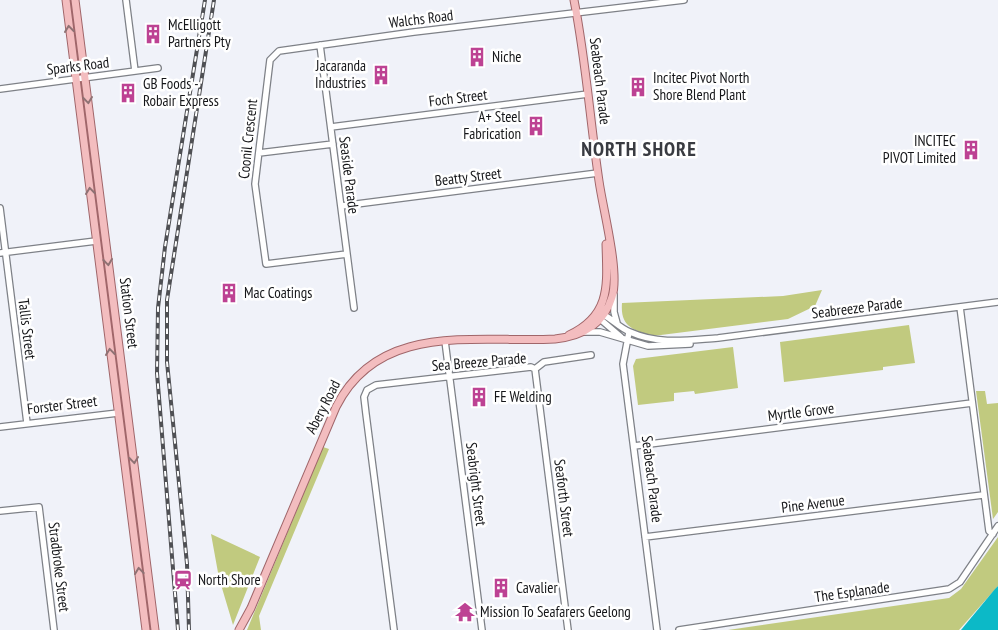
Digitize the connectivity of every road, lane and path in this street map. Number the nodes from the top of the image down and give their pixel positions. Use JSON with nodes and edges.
{"nodes":[{"id":1,"x":66,"y":0,"type":"edge"},
{"id":2,"x":75,"y":0,"type":"edge"},
{"id":3,"x":126,"y":0,"type":"edge"},
{"id":4,"x":574,"y":0,"type":"edge"},
{"id":5,"x":684,"y":0,"type":"edge"},
{"id":6,"x":577,"y":14,"type":"junction"},
{"id":7,"x":320,"y":45,"type":"junction"},
{"id":8,"x":279,"y":51,"type":"joint"},
{"id":9,"x":158,"y":68,"type":"dead end"},
{"id":10,"x":135,"y":71,"type":"junction"},
{"id":11,"x":85,"y":77,"type":"junction"},
{"id":12,"x":76,"y":78,"type":"junction"},
{"id":13,"x":0,"y":88,"type":"edge"},
{"id":14,"x":588,"y":94,"type":"junction"},
{"id":15,"x":330,"y":127,"type":"junction"},
{"id":16,"x":333,"y":144,"type":"junction"},
{"id":17,"x":259,"y":153,"type":"junction"},
{"id":18,"x":598,"y":173,"type":"junction"},
{"id":19,"x":341,"y":206,"type":"junction"},
{"id":20,"x":0,"y":208,"type":"edge"},
{"id":21,"x":606,"y":226,"type":"junction"},
{"id":22,"x":96,"y":241,"type":"junction"},
{"id":23,"x":3,"y":253,"type":"edge"},
{"id":24,"x":347,"y":254,"type":"junction"},
{"id":25,"x":614,"y":285,"type":"junction"},
{"id":26,"x":998,"y":302,"type":"edge"},
{"id":27,"x":960,"y":307,"type":"junction"},
{"id":28,"x":354,"y":308,"type":"dead end"},
{"id":29,"x":600,"y":315,"type":"junction"},
{"id":30,"x":620,"y":326,"type":"junction"},
{"id":31,"x":585,"y":332,"type":"junction"},
{"id":32,"x":628,"y":332,"type":"junction"},
{"id":33,"x":718,"y":338,"type":"junction"},
{"id":34,"x":556,"y":339,"type":"junction"},
{"id":35,"x":626,"y":340,"type":"junction"},
{"id":36,"x":445,"y":341,"type":"junction"},
{"id":37,"x":591,"y":355,"type":"dead end"},
{"id":38,"x":535,"y":369,"type":"junction"},
{"id":39,"x":450,"y":376,"type":"junction"},
{"id":40,"x":972,"y":403,"type":"junction"},
{"id":41,"x":128,"y":412,"type":"junction"},
{"id":42,"x":118,"y":413,"type":"junction"},
{"id":43,"x":27,"y":423,"type":"junction"},
{"id":44,"x":0,"y":427,"type":"edge"},
{"id":45,"x":634,"y":446,"type":"junction"},
{"id":46,"x":983,"y":495,"type":"junction"},
{"id":47,"x":0,"y":512,"type":"edge"},
{"id":48,"x":998,"y":526,"type":"edge"},
{"id":49,"x":992,"y":534,"type":"junction"},
{"id":50,"x":645,"y":537,"type":"junction"},
{"id":51,"x":251,"y":608,"type":"junction"},
{"id":52,"x":54,"y":630,"type":"edge"},
{"id":53,"x":146,"y":630,"type":"edge"},
{"id":54,"x":155,"y":630,"type":"edge"},
{"id":55,"x":239,"y":630,"type":"edge"},
{"id":56,"x":245,"y":630,"type":"edge"},
{"id":57,"x":394,"y":630,"type":"edge"},
{"id":58,"x":482,"y":630,"type":"edge"},
{"id":59,"x":568,"y":630,"type":"edge"},
{"id":60,"x":657,"y":630,"type":"edge"},
{"id":61,"x":679,"y":630,"type":"edge"}],
"edges":[{"from":12,"to":1,"type":"main road","name":"Station Street","one_way":true},
{"from":2,"to":11,"type":"main road","name":"Station Street"},
{"from":3,"to":10,"type":"street"},
{"from":4,"to":6,"type":"main road","name":"Seabeach Parade"},
{"from":5,"to":6,"type":"street","name":"Walchs Road"},
{"from":6,"to":7,"type":"street","name":"Walchs Road"},
{"from":6,"to":14,"type":"main road","name":"Seabeach Parade"},
{"from":7,"to":8,"type":"street","name":"Walchs Road"},
{"from":7,"to":15,"type":"street","name":"Seaside Parade"},
{"from":8,"to":17,"type":"street","name":"Coonil Crescent"},
{"from":9,"to":10,"type":"street","name":"Sparks Road"},
{"from":10,"to":11,"type":"street","name":"Sparks Road"},
{"from":11,"to":12,"type":"street","name":"Sparks Road"},
{"from":11,"to":41,"type":"main road","name":"Station Street","one_way":true},
{"from":12,"to":13,"type":"street","name":"Sparks Road"},
{"from":22,"to":12,"type":"main road","name":"Station Street","one_way":true},
{"from":14,"to":15,"type":"street","name":"Foch Street"},
{"from":14,"to":18,"type":"main road","name":"Seabeach Parade"},
{"from":15,"to":16,"type":"street","name":"Seaside Parade"},
{"from":16,"to":17,"type":"street"},
{"from":16,"to":19,"type":"street","name":"Seaside Parade"},
{"from":17,"to":24,"type":"street","name":"Coonil Crescent"},
{"from":18,"to":19,"type":"street","name":"Beatty Street"},
{"from":18,"to":21,"type":"main road","name":"Seabeach Parade"},
{"from":19,"to":24,"type":"street","name":"Seaside Parade"},
{"from":20,"to":23,"type":"street","name":"Tallis Street"},
{"from":21,"to":25,"type":"main road","name":"Seabeach Parade"},
{"from":21,"to":29,"type":"main road","name":"Seabeach Parade"},
{"from":22,"to":23,"type":"street"},
{"from":42,"to":22,"type":"main road","name":"Station Street","one_way":true},
{"from":23,"to":43,"type":"street","name":"Tallis Street"},
{"from":24,"to":28,"type":"street","name":"Seaside Parade"},
{"from":25,"to":29,"type":"main road","name":"Seabeach Parade"},
{"from":25,"to":30,"type":"street"},
{"from":26,"to":27,"type":"street","name":"Seabreeze Parade"},
{"from":27,"to":33,"type":"street","name":"Seabreeze Parade"},
{"from":27,"to":40,"type":"street"},
{"from":29,"to":30,"type":"street","name":"Seabreeze Parade"},
{"from":29,"to":31,"type":"main road","name":"Abery Road"},
{"from":29,"to":34,"type":"main road","name":"Seabeach Parade"},
{"from":29,"to":35,"type":"street","name":"Seabreeze Parade"},
{"from":30,"to":32,"type":"street","name":"Seabreeze Parade"},
{"from":31,"to":34,"type":"main road","name":"Abery Road"},
{"from":31,"to":35,"type":"street","name":"Seabreeze Parade"},
{"from":32,"to":33,"type":"street","name":"Seabreeze Parade"},
{"from":32,"to":35,"type":"street","name":"Seabeach Parade"},
{"from":33,"to":35,"type":"street","name":"Seabreeze Parade"},
{"from":34,"to":36,"type":"main road","name":"Abery Road"},
{"from":35,"to":45,"type":"street","name":"Seabeach Parade"},
{"from":36,"to":39,"type":"street","name":"Seabright Street"},
{"from":36,"to":51,"type":"main road","name":"Abery Road"},
{"from":37,"to":38,"type":"street","name":"Sea Breeze Parade"},
{"from":38,"to":39,"type":"street","name":"Sea Breeze Parade"},
{"from":38,"to":59,"type":"street","name":"Seaforth Street"},
{"from":39,"to":57,"type":"street","name":"Sea Breeze Parade"},
{"from":39,"to":58,"type":"street","name":"Seabright Street"},
{"from":40,"to":45,"type":"street","name":"Myrtle Grove"},
{"from":40,"to":46,"type":"street"},
{"from":41,"to":42,"type":"main road","name":"Forster Street"},
{"from":41,"to":54,"type":"main road","name":"Station Street","one_way":true},
{"from":42,"to":43,"type":"street","name":"Forster Street"},
{"from":53,"to":42,"type":"main road","name":"Station Street","one_way":true},
{"from":43,"to":44,"type":"street","name":"Forster Street"},
{"from":45,"to":50,"type":"street","name":"Seabeach Parade"},
{"from":46,"to":49,"type":"street"},
{"from":46,"to":50,"type":"street","name":"Pine Avenue"},
{"from":47,"to":52,"type":"street","name":"Stradbroke Street"},
{"from":48,"to":49,"type":"street","name":"The Esplanade"},
{"from":49,"to":61,"type":"street","name":"The Esplanade"},
{"from":50,"to":60,"type":"street","name":"Seabeach Parade"},
{"from":51,"to":55,"type":"main road","name":"Abery Road"},
{"from":51,"to":56,"type":"main road","name":"Abery Road"}]}
